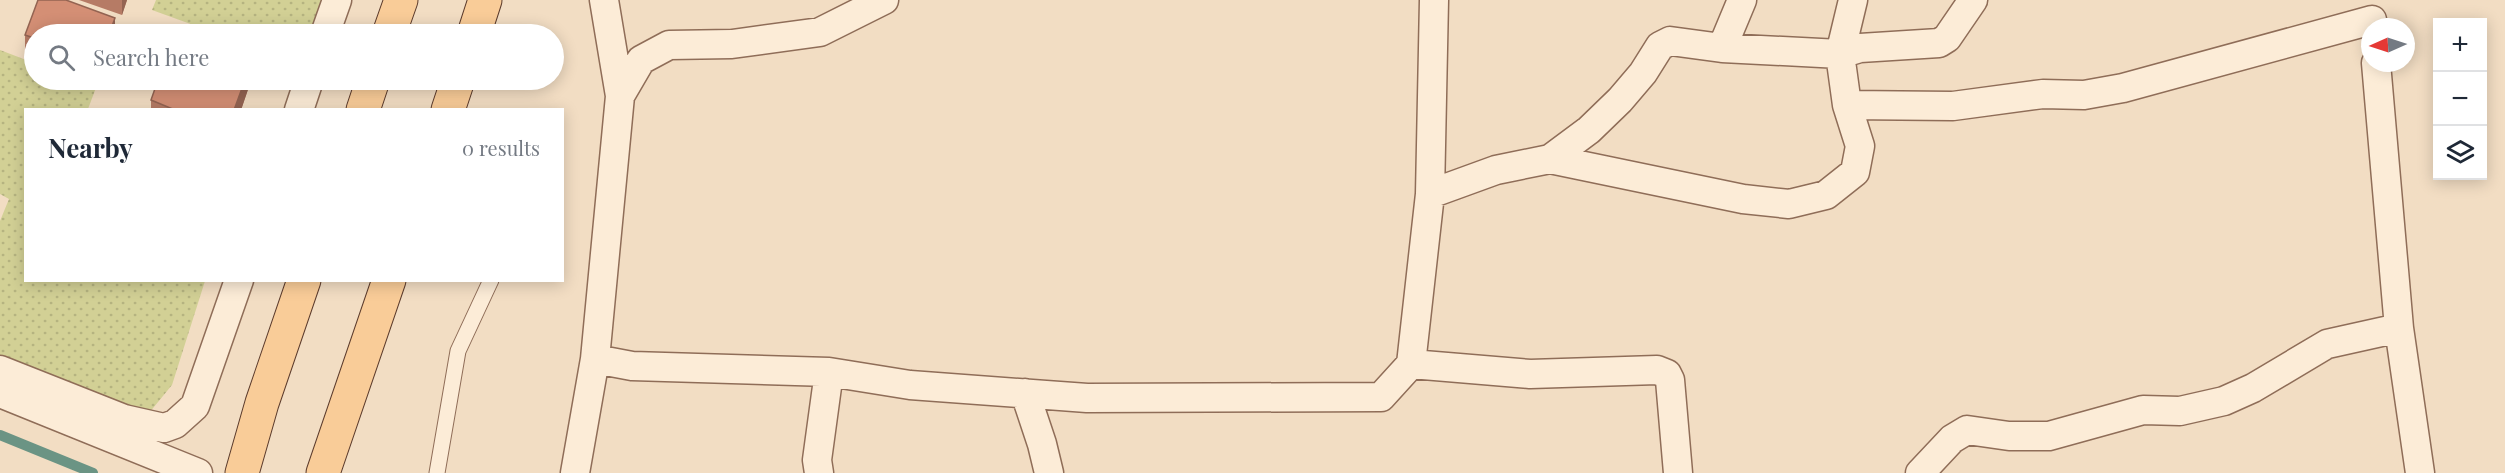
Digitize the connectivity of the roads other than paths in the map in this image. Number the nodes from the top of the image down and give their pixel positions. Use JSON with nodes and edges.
{"nodes":[{"id":1,"x":337,"y":0,"type":"edge"},
{"id":2,"x":401,"y":0,"type":"edge"},
{"id":3,"x":485,"y":0,"type":"edge"},
{"id":4,"x":604,"y":0,"type":"edge"},
{"id":5,"x":885,"y":0,"type":"edge"},
{"id":6,"x":1434,"y":0,"type":"edge"},
{"id":7,"x":1742,"y":0,"type":"edge"},
{"id":8,"x":1853,"y":0,"type":"edge"},
{"id":9,"x":1973,"y":0,"type":"edge"},
{"id":10,"x":2372,"y":16,"type":"edge"},
{"id":11,"x":329,"y":24,"type":"edge"},
{"id":12,"x":393,"y":24,"type":"edge"},
{"id":13,"x":477,"y":24,"type":"edge"},
{"id":14,"x":1722,"y":48,"type":"junction"},
{"id":15,"x":1840,"y":54,"type":"junction"},
{"id":16,"x":2377,"y":72,"type":"edge"},
{"id":17,"x":306,"y":90,"type":"edge"},
{"id":18,"x":370,"y":90,"type":"edge"},
{"id":19,"x":455,"y":90,"type":"edge"},
{"id":20,"x":620,"y":96,"type":"junction"},
{"id":21,"x":1847,"y":105,"type":"junction"},
{"id":22,"x":300,"y":108,"type":"edge"},
{"id":23,"x":364,"y":108,"type":"edge"},
{"id":24,"x":449,"y":108,"type":"edge"},
{"id":25,"x":1550,"y":159,"type":"junction"},
{"id":26,"x":1430,"y":194,"type":"junction"},
{"id":27,"x":238,"y":282,"type":"edge"},
{"id":28,"x":303,"y":282,"type":"edge"},
{"id":29,"x":388,"y":282,"type":"edge"},
{"id":30,"x":490,"y":282,"type":"edge"},
{"id":31,"x":2400,"y":328,"type":"junction"},
{"id":32,"x":595,"y":359,"type":"junction"},
{"id":33,"x":1411,"y":364,"type":"junction"},
{"id":34,"x":0,"y":370,"type":"edge"},
{"id":35,"x":829,"y":372,"type":"junction"},
{"id":36,"x":0,"y":393,"type":"edge"},
{"id":37,"x":1025,"y":393,"type":"junction"},
{"id":38,"x":198,"y":473,"type":"edge"},
{"id":39,"x":242,"y":473,"type":"edge"},
{"id":40,"x":323,"y":473,"type":"edge"},
{"id":41,"x":437,"y":473,"type":"edge"},
{"id":42,"x":575,"y":473,"type":"edge"},
{"id":43,"x":819,"y":473,"type":"edge"},
{"id":44,"x":1049,"y":473,"type":"edge"},
{"id":45,"x":1678,"y":473,"type":"edge"},
{"id":46,"x":1920,"y":473,"type":"edge"},
{"id":47,"x":2420,"y":473,"type":"edge"}],
"edges":[{"from":1,"to":11,"type":"street"},
{"from":2,"to":12,"type":"main road"},
{"from":3,"to":13,"type":"main road"},
{"from":4,"to":20,"type":"street"},
{"from":5,"to":20,"type":"street"},
{"from":6,"to":26,"type":"street"},
{"from":7,"to":14,"type":"street"},
{"from":8,"to":15,"type":"street"},
{"from":9,"to":15,"type":"street"},
{"from":10,"to":21,"type":"street"},
{"from":14,"to":15,"type":"street"},
{"from":14,"to":25,"type":"street"},
{"from":15,"to":21,"type":"street"},
{"from":16,"to":31,"type":"street"},
{"from":17,"to":22,"type":"street"},
{"from":18,"to":23,"type":"main road"},
{"from":19,"to":24,"type":"main road"},
{"from":20,"to":32,"type":"street"},
{"from":21,"to":25,"type":"street"},
{"from":25,"to":26,"type":"street"},
{"from":26,"to":33,"type":"street"},
{"from":27,"to":34,"type":"street"},
{"from":28,"to":39,"type":"main road"},
{"from":29,"to":40,"type":"main road"},
{"from":30,"to":41,"type":"lane"},
{"from":31,"to":46,"type":"street"},
{"from":31,"to":47,"type":"street"},
{"from":32,"to":35,"type":"street"},
{"from":32,"to":42,"type":"street"},
{"from":33,"to":37,"type":"street"},
{"from":33,"to":45,"type":"street"},
{"from":35,"to":37,"type":"street"},
{"from":35,"to":43,"type":"street"},
{"from":36,"to":38,"type":"street"},
{"from":37,"to":44,"type":"street"}]}
